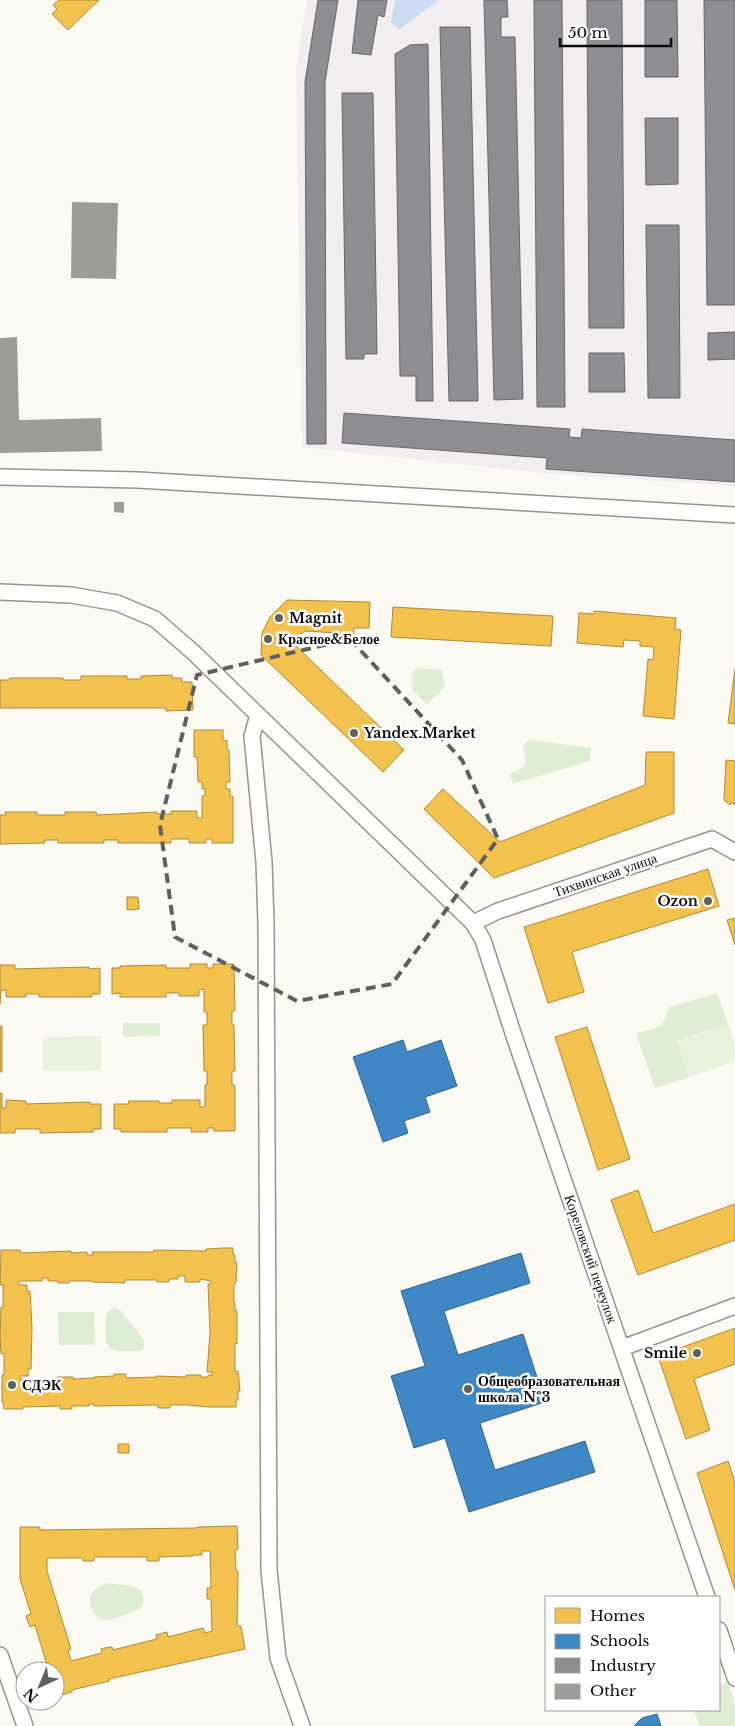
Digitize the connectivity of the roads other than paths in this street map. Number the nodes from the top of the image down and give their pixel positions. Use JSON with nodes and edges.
{"nodes":[{"id":1,"x":0,"y":477,"type":"edge"},
{"id":2,"x":735,"y":515,"type":"edge"},
{"id":3,"x":0,"y":592,"type":"edge"},
{"id":4,"x":258,"y":715,"type":"junction"},
{"id":5,"x":735,"y":852,"type":"edge"},
{"id":6,"x":473,"y":923,"type":"junction"},
{"id":7,"x":735,"y":1306,"type":"edge"},
{"id":8,"x":622,"y":1348,"type":"junction"},
{"id":9,"x":708,"y":1596,"type":"edge"},
{"id":10,"x":720,"y":1633,"type":"edge"},
{"id":11,"x":0,"y":1655,"type":"edge"},
{"id":12,"x":735,"y":1678,"type":"edge"},
{"id":13,"x":25,"y":1726,"type":"edge"},
{"id":14,"x":302,"y":1726,"type":"edge"}],
"edges":[{"from":1,"to":2,"type":"street"},
{"from":3,"to":4,"type":"street","name":"Кореловский переулок"},
{"from":4,"to":6,"type":"street","name":"Кореловский переулок"},
{"from":4,"to":14,"type":"street"},
{"from":5,"to":6,"type":"street","name":"Тихвинская улица"},
{"from":6,"to":8,"type":"street","name":"Кореловский переулок"},
{"from":7,"to":8,"type":"street"},
{"from":8,"to":9,"type":"street","name":"Кореловский переулок"},
{"from":10,"to":12,"type":"street"},
{"from":11,"to":13,"type":"street"}]}
